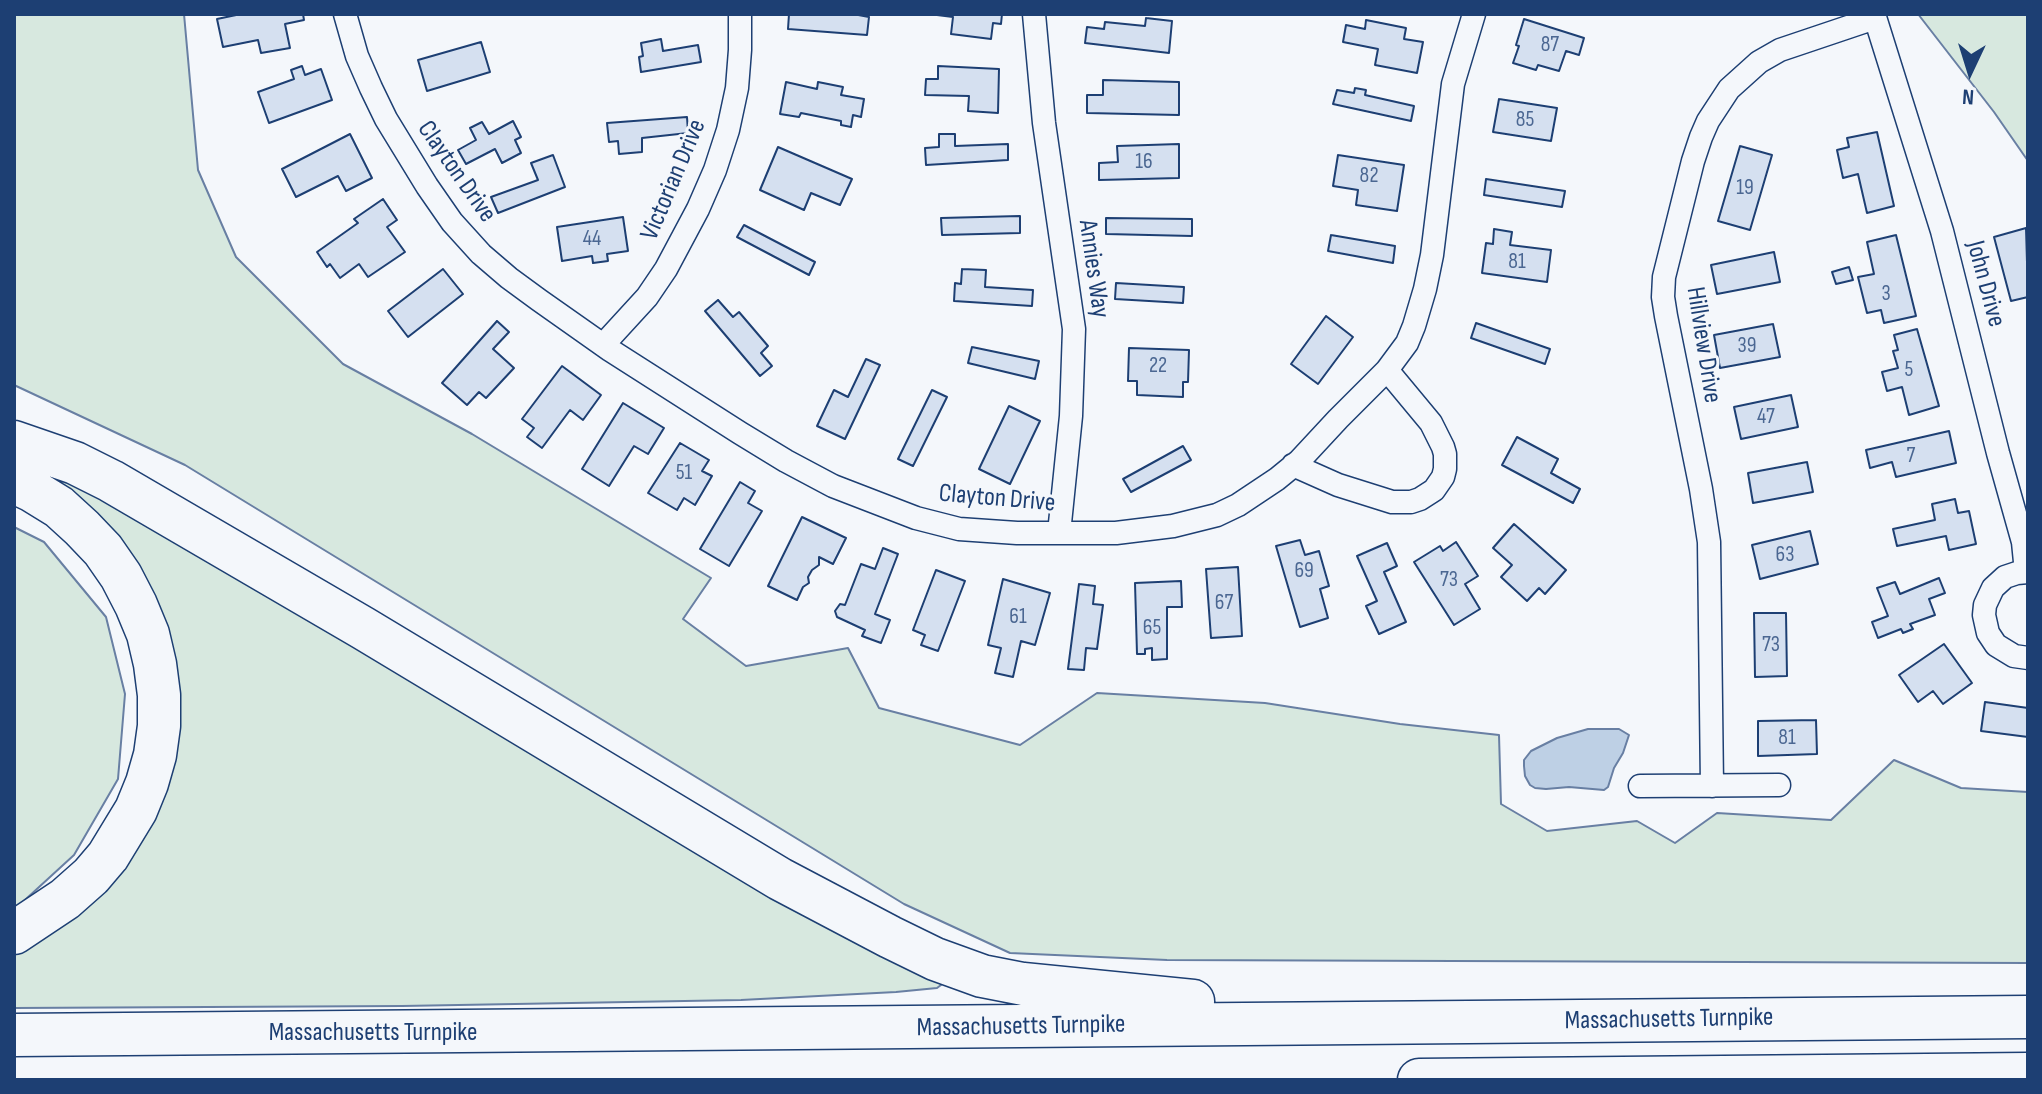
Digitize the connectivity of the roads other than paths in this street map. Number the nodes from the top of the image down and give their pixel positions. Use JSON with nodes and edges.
{"nodes":[{"id":1,"x":345,"y":14,"type":"edge"},
{"id":2,"x":740,"y":14,"type":"edge"},
{"id":3,"x":1034,"y":14,"type":"edge"},
{"id":4,"x":1474,"y":14,"type":"edge"},
{"id":5,"x":1874,"y":16,"type":"edge"},
{"id":6,"x":603,"y":345,"type":"junction"},
{"id":7,"x":1387,"y":370,"type":"junction"},
{"id":8,"x":14,"y":442,"type":"edge"},
{"id":9,"x":1293,"y":465,"type":"junction"},
{"id":10,"x":14,"y":482,"type":"edge"},
{"id":11,"x":1059,"y":533,"type":"junction"},
{"id":12,"x":2027,"y":572,"type":"edge"},
{"id":13,"x":2028,"y":658,"type":"edge"},
{"id":14,"x":1779,"y":785,"type":"dead end"},
{"id":15,"x":1640,"y":786,"type":"dead end"},
{"id":16,"x":1712,"y":786,"type":"junction"},
{"id":17,"x":14,"y":933,"type":"edge"},
{"id":18,"x":2028,"y":1017,"type":"edge"},
{"id":19,"x":1453,"y":1023,"type":"junction"},
{"id":20,"x":14,"y":1035,"type":"edge"},
{"id":21,"x":2021,"y":1074,"type":"edge"},
{"id":22,"x":1419,"y":1080,"type":"edge"},
{"id":23,"x":1962,"y":1080,"type":"edge"}],
"edges":[{"from":1,"to":6,"type":"street","name":"Clayton Drive"},
{"from":2,"to":6,"type":"street","name":"Victorian Drive"},
{"from":3,"to":11,"type":"street","name":"Annies Way"},
{"from":4,"to":7,"type":"street","name":"Clayton Drive"},
{"from":5,"to":12,"type":"street","name":"John Drive"},
{"from":5,"to":16,"type":"street","name":"Hillview Drive"},
{"from":6,"to":11,"type":"street","name":"Clayton Drive"},
{"from":7,"to":9,"type":"street","name":"Clayton Drive"},
{"from":7,"to":9,"type":"street"},
{"from":8,"to":19,"type":"highway"},
{"from":9,"to":11,"type":"street","name":"Clayton Drive"},
{"from":10,"to":17,"type":"highway"},
{"from":12,"to":13,"type":"street","name":"John Drive"},
{"from":14,"to":16,"type":"street"},
{"from":15,"to":16,"type":"street"},
{"from":18,"to":19,"type":"highway","name":"Massachusetts Turnpike"},
{"from":19,"to":20,"type":"highway","name":"Massachusetts Turnpike"},
{"from":21,"to":22,"type":"highway"},
{"from":21,"to":23,"type":"highway"}]}
